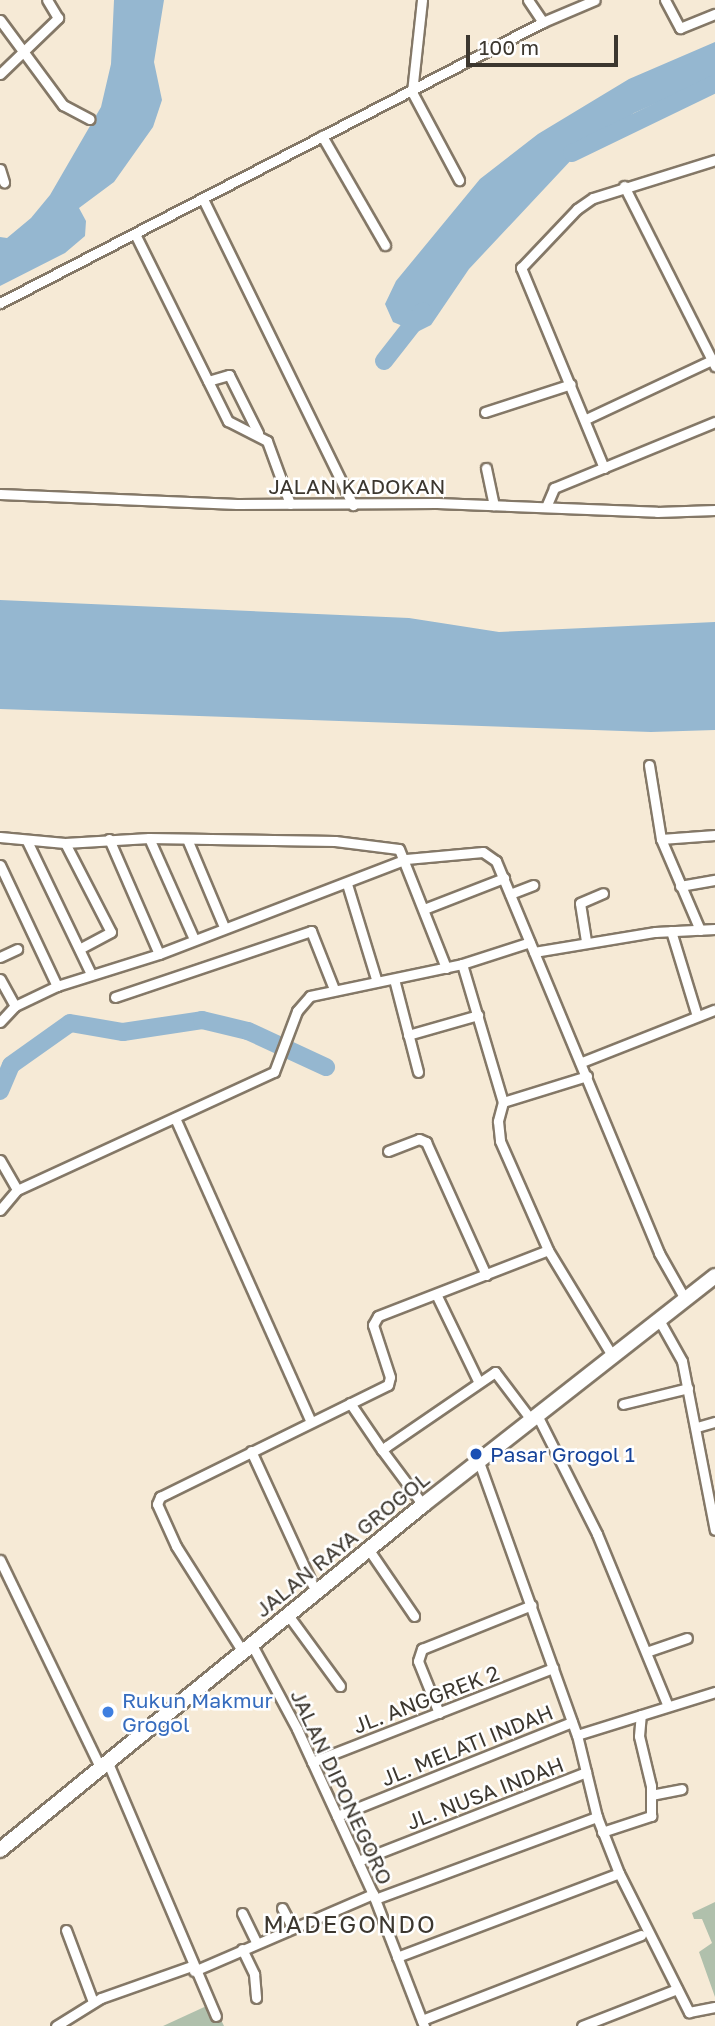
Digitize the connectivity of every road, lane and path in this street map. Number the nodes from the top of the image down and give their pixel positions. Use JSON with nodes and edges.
{"nodes":[{"id":1,"x":47,"y":0,"type":"edge"},
{"id":2,"x":422,"y":0,"type":"edge"},
{"id":3,"x":528,"y":0,"type":"edge"},
{"id":4,"x":595,"y":0,"type":"edge"},
{"id":5,"x":665,"y":0,"type":"edge"},
{"id":6,"x":715,"y":14,"type":"edge"},
{"id":7,"x":0,"y":20,"type":"edge"},
{"id":8,"x":543,"y":22,"type":"junction"},
{"id":9,"x":24,"y":55,"type":"junction"},
{"id":10,"x":0,"y":74,"type":"edge"},
{"id":11,"x":412,"y":92,"type":"junction"},
{"id":12,"x":89,"y":119,"type":"dead end"},
{"id":13,"x":322,"y":136,"type":"junction"},
{"id":14,"x":715,"y":160,"type":"edge"},
{"id":15,"x":0,"y":169,"type":"edge"},
{"id":16,"x":459,"y":180,"type":"dead end"},
{"id":17,"x":5,"y":182,"type":"dead end"},
{"id":18,"x":624,"y":186,"type":"junction"},
{"id":19,"x":203,"y":199,"type":"junction"},
{"id":20,"x":135,"y":234,"type":"junction"},
{"id":21,"x":384,"y":246,"type":"dead end"},
{"id":22,"x":0,"y":303,"type":"edge"},
{"id":23,"x":714,"y":363,"type":"edge"},
{"id":24,"x":208,"y":381,"type":"junction"},
{"id":25,"x":572,"y":384,"type":"junction"},
{"id":26,"x":485,"y":412,"type":"dead end"},
{"id":27,"x":586,"y":419,"type":"junction"},
{"id":28,"x":715,"y":422,"type":"edge"},
{"id":29,"x":259,"y":435,"type":"junction"},
{"id":30,"x":486,"y":468,"type":"dead end"},
{"id":31,"x":604,"y":468,"type":"junction"},
{"id":32,"x":0,"y":494,"type":"edge"},
{"id":33,"x":290,"y":504,"type":"junction"},
{"id":34,"x":353,"y":505,"type":"junction"},
{"id":35,"x":494,"y":505,"type":"junction"},
{"id":36,"x":546,"y":507,"type":"junction"},
{"id":37,"x":715,"y":510,"type":"edge"},
{"id":38,"x":649,"y":765,"type":"dead end"},
{"id":39,"x":715,"y":835,"type":"edge"},
{"id":40,"x":0,"y":837,"type":"edge"},
{"id":41,"x":149,"y":838,"type":"junction"},
{"id":42,"x":109,"y":839,"type":"junction"},
{"id":43,"x":187,"y":839,"type":"junction"},
{"id":44,"x":661,"y":839,"type":"junction"},
{"id":45,"x":27,"y":841,"type":"junction"},
{"id":46,"x":65,"y":843,"type":"junction"},
{"id":47,"x":406,"y":859,"type":"junction"},
{"id":48,"x":0,"y":865,"type":"edge"},
{"id":49,"x":503,"y":878,"type":"junction"},
{"id":50,"x":715,"y":880,"type":"edge"},
{"id":51,"x":346,"y":884,"type":"junction"},
{"id":52,"x":533,"y":885,"type":"dead end"},
{"id":53,"x":680,"y":886,"type":"junction"},
{"id":54,"x":603,"y":892,"type":"dead end"},
{"id":55,"x":510,"y":894,"type":"junction"},
{"id":56,"x":424,"y":909,"type":"junction"},
{"id":57,"x":224,"y":927,"type":"junction"},
{"id":58,"x":715,"y":929,"type":"edge"},
{"id":59,"x":700,"y":930,"type":"junction"},
{"id":60,"x":671,"y":931,"type":"junction"},
{"id":61,"x":194,"y":939,"type":"junction"},
{"id":62,"x":586,"y":941,"type":"junction"},
{"id":63,"x":532,"y":947,"type":"junction"},
{"id":64,"x":80,"y":948,"type":"junction"},
{"id":65,"x":17,"y":949,"type":"dead end"},
{"id":66,"x":159,"y":954,"type":"junction"},
{"id":67,"x":0,"y":957,"type":"edge"},
{"id":68,"x":462,"y":964,"type":"junction"},
{"id":69,"x":446,"y":968,"type":"junction"},
{"id":70,"x":91,"y":974,"type":"junction"},
{"id":71,"x":0,"y":979,"type":"edge"},
{"id":72,"x":394,"y":979,"type":"junction"},
{"id":73,"x":377,"y":982,"type":"junction"},
{"id":74,"x":58,"y":986,"type":"junction"},
{"id":75,"x":334,"y":989,"type":"junction"},
{"id":76,"x":115,"y":998,"type":"dead end"},
{"id":77,"x":15,"y":1006,"type":"junction"},
{"id":78,"x":714,"y":1010,"type":"edge"},
{"id":79,"x":478,"y":1015,"type":"junction"},
{"id":80,"x":696,"y":1016,"type":"junction"},
{"id":81,"x":0,"y":1022,"type":"edge"},
{"id":82,"x":408,"y":1035,"type":"junction"},
{"id":83,"x":582,"y":1062,"type":"junction"},
{"id":84,"x":418,"y":1072,"type":"dead end"},
{"id":85,"x":587,"y":1076,"type":"junction"},
{"id":86,"x":502,"y":1106,"type":"junction"},
{"id":87,"x":174,"y":1118,"type":"junction"},
{"id":88,"x":388,"y":1151,"type":"dead end"},
{"id":89,"x":0,"y":1160,"type":"edge"},
{"id":90,"x":17,"y":1190,"type":"junction"},
{"id":91,"x":0,"y":1210,"type":"edge"},
{"id":92,"x":548,"y":1250,"type":"junction"},
{"id":93,"x":486,"y":1275,"type":"junction"},
{"id":94,"x":715,"y":1276,"type":"edge"},
{"id":95,"x":436,"y":1294,"type":"junction"},
{"id":96,"x":685,"y":1299,"type":"junction"},
{"id":97,"x":659,"y":1320,"type":"junction"},
{"id":98,"x":613,"y":1357,"type":"junction"},
{"id":99,"x":478,"y":1381,"type":"junction"},
{"id":100,"x":688,"y":1388,"type":"junction"},
{"id":101,"x":350,"y":1403,"type":"junction"},
{"id":102,"x":623,"y":1404,"type":"dead end"},
{"id":103,"x":535,"y":1419,"type":"junction"},
{"id":104,"x":311,"y":1422,"type":"junction"},
{"id":105,"x":715,"y":1423,"type":"edge"},
{"id":106,"x":696,"y":1427,"type":"junction"},
{"id":107,"x":382,"y":1450,"type":"junction"},
{"id":108,"x":251,"y":1451,"type":"junction"},
{"id":109,"x":479,"y":1462,"type":"junction"},
{"id":110,"x":423,"y":1505,"type":"junction"},
{"id":111,"x":715,"y":1530,"type":"edge"},
{"id":112,"x":369,"y":1550,"type":"junction"},
{"id":113,"x":0,"y":1560,"type":"edge"},
{"id":114,"x":316,"y":1592,"type":"junction"},
{"id":115,"x":532,"y":1605,"type":"junction"},
{"id":116,"x":288,"y":1615,"type":"junction"},
{"id":117,"x":414,"y":1616,"type":"dead end"},
{"id":118,"x":687,"y":1638,"type":"dead end"},
{"id":119,"x":247,"y":1649,"type":"junction"},
{"id":120,"x":649,"y":1651,"type":"junction"},
{"id":121,"x":553,"y":1668,"type":"junction"},
{"id":122,"x":340,"y":1686,"type":"dead end"},
{"id":123,"x":712,"y":1692,"type":"edge"},
{"id":124,"x":668,"y":1706,"type":"junction"},
{"id":125,"x":439,"y":1713,"type":"junction"},
{"id":126,"x":641,"y":1715,"type":"junction"},
{"id":127,"x":572,"y":1721,"type":"junction"},
{"id":128,"x":577,"y":1735,"type":"junction"},
{"id":129,"x":312,"y":1762,"type":"junction"},
{"id":130,"x":104,"y":1766,"type":"junction"},
{"id":131,"x":586,"y":1772,"type":"junction"},
{"id":132,"x":681,"y":1790,"type":"dead end"},
{"id":133,"x":651,"y":1795,"type":"junction"},
{"id":134,"x":337,"y":1816,"type":"junction"},
{"id":135,"x":597,"y":1817,"type":"junction"},
{"id":136,"x":602,"y":1832,"type":"junction"},
{"id":137,"x":0,"y":1850,"type":"edge"},
{"id":138,"x":358,"y":1861,"type":"junction"},
{"id":139,"x":619,"y":1873,"type":"junction"},
{"id":140,"x":374,"y":1897,"type":"junction"},
{"id":141,"x":282,"y":1908,"type":"dead end"},
{"id":142,"x":242,"y":1913,"type":"dead end"},
{"id":143,"x":292,"y":1927,"type":"junction"},
{"id":144,"x":66,"y":1930,"type":"dead end"},
{"id":145,"x":641,"y":1935,"type":"dead end"},
{"id":146,"x":256,"y":1942,"type":"junction"},
{"id":147,"x":242,"y":1949,"type":"junction"},
{"id":148,"x":397,"y":1957,"type":"junction"},
{"id":149,"x":193,"y":1969,"type":"junction"},
{"id":150,"x":677,"y":1989,"type":"junction"},
{"id":151,"x":256,"y":1998,"type":"dead end"},
{"id":152,"x":93,"y":2002,"type":"junction"},
{"id":153,"x":715,"y":2007,"type":"edge"},
{"id":154,"x":216,"y":2016,"type":"dead end"},
{"id":155,"x":423,"y":2023,"type":"edge"},
{"id":156,"x":56,"y":2026,"type":"edge"},
{"id":157,"x":582,"y":2026,"type":"edge"}],
"edges":[{"from":1,"to":9,"type":"street"},
{"from":2,"to":11,"type":"street"},
{"from":3,"to":8,"type":"street"},
{"from":4,"to":8,"type":"street"},
{"from":5,"to":6,"type":"street"},
{"from":7,"to":9,"type":"street"},
{"from":8,"to":11,"type":"street"},
{"from":9,"to":10,"type":"street"},
{"from":9,"to":12,"type":"street"},
{"from":11,"to":13,"type":"street"},
{"from":11,"to":16,"type":"street"},
{"from":13,"to":19,"type":"street"},
{"from":13,"to":21,"type":"street"},
{"from":14,"to":18,"type":"street"},
{"from":15,"to":17,"type":"street"},
{"from":18,"to":23,"type":"street"},
{"from":18,"to":25,"type":"street"},
{"from":19,"to":20,"type":"street"},
{"from":19,"to":34,"type":"street"},
{"from":20,"to":22,"type":"street"},
{"from":20,"to":24,"type":"street"},
{"from":23,"to":27,"type":"street"},
{"from":24,"to":29,"type":"street"},
{"from":24,"to":29,"type":"street"},
{"from":25,"to":26,"type":"street"},
{"from":25,"to":27,"type":"street"},
{"from":27,"to":31,"type":"street"},
{"from":28,"to":31,"type":"street"},
{"from":29,"to":33,"type":"street"},
{"from":30,"to":35,"type":"street"},
{"from":31,"to":36,"type":"street"},
{"from":32,"to":33,"type":"street","name":"JALAN KADOKAN"},
{"from":33,"to":34,"type":"street","name":"JALAN KADOKAN"},
{"from":34,"to":35,"type":"street","name":"JALAN KADOKAN"},
{"from":35,"to":36,"type":"street","name":"JALAN KADOKAN"},
{"from":36,"to":37,"type":"street","name":"JALAN KADOKAN"},
{"from":38,"to":44,"type":"street"},
{"from":39,"to":44,"type":"street"},
{"from":40,"to":45,"type":"street"},
{"from":41,"to":42,"type":"street"},
{"from":41,"to":43,"type":"street"},
{"from":41,"to":61,"type":"street"},
{"from":42,"to":46,"type":"street"},
{"from":42,"to":66,"type":"street"},
{"from":43,"to":47,"type":"street"},
{"from":43,"to":57,"type":"street"},
{"from":44,"to":53,"type":"street"},
{"from":45,"to":46,"type":"street"},
{"from":45,"to":64,"type":"street"},
{"from":46,"to":64,"type":"street"},
{"from":47,"to":49,"type":"street"},
{"from":47,"to":51,"type":"street"},
{"from":47,"to":56,"type":"street"},
{"from":48,"to":74,"type":"street"},
{"from":49,"to":55,"type":"street"},
{"from":49,"to":56,"type":"street"},
{"from":50,"to":53,"type":"street"},
{"from":51,"to":57,"type":"street"},
{"from":51,"to":73,"type":"street"},
{"from":52,"to":55,"type":"street"},
{"from":53,"to":59,"type":"street"},
{"from":54,"to":62,"type":"street"},
{"from":55,"to":63,"type":"street"},
{"from":56,"to":69,"type":"street"},
{"from":57,"to":61,"type":"street"},
{"from":58,"to":59,"type":"street"},
{"from":59,"to":60,"type":"street"},
{"from":60,"to":62,"type":"street"},
{"from":60,"to":80,"type":"street"},
{"from":61,"to":66,"type":"street"},
{"from":62,"to":63,"type":"street"},
{"from":63,"to":68,"type":"street"},
{"from":63,"to":83,"type":"street"},
{"from":64,"to":70,"type":"street"},
{"from":65,"to":67,"type":"street"},
{"from":66,"to":70,"type":"street"},
{"from":68,"to":69,"type":"street"},
{"from":68,"to":79,"type":"street"},
{"from":69,"to":72,"type":"street"},
{"from":70,"to":74,"type":"street"},
{"from":71,"to":77,"type":"street"},
{"from":72,"to":73,"type":"street"},
{"from":72,"to":82,"type":"street"},
{"from":73,"to":75,"type":"street"},
{"from":74,"to":77,"type":"street"},
{"from":75,"to":76,"type":"street"},
{"from":75,"to":87,"type":"street"},
{"from":77,"to":81,"type":"street"},
{"from":78,"to":80,"type":"street"},
{"from":79,"to":82,"type":"street"},
{"from":79,"to":86,"type":"street"},
{"from":80,"to":83,"type":"street"},
{"from":82,"to":84,"type":"street"},
{"from":83,"to":85,"type":"street"},
{"from":85,"to":86,"type":"street"},
{"from":85,"to":96,"type":"street"},
{"from":86,"to":92,"type":"street"},
{"from":87,"to":90,"type":"street"},
{"from":87,"to":104,"type":"street"},
{"from":88,"to":93,"type":"street"},
{"from":89,"to":90,"type":"street"},
{"from":90,"to":91,"type":"street"},
{"from":92,"to":93,"type":"street"},
{"from":92,"to":98,"type":"street"},
{"from":93,"to":95,"type":"street"},
{"from":94,"to":96,"type":"main road","name":"JALAN RAYA GROGOL"},
{"from":95,"to":99,"type":"street"},
{"from":95,"to":101,"type":"street"},
{"from":96,"to":97,"type":"main road","name":"JALAN RAYA GROGOL"},
{"from":97,"to":98,"type":"main road","name":"JALAN RAYA GROGOL"},
{"from":97,"to":100,"type":"street"},
{"from":98,"to":103,"type":"main road","name":"JALAN RAYA GROGOL"},
{"from":99,"to":103,"type":"street"},
{"from":99,"to":107,"type":"street"},
{"from":100,"to":102,"type":"street"},
{"from":100,"to":106,"type":"street"},
{"from":101,"to":104,"type":"street"},
{"from":101,"to":107,"type":"street"},
{"from":103,"to":109,"type":"main road","name":"JALAN RAYA GROGOL"},
{"from":103,"to":120,"type":"street"},
{"from":104,"to":108,"type":"street"},
{"from":105,"to":106,"type":"street"},
{"from":106,"to":111,"type":"street"},
{"from":107,"to":110,"type":"street"},
{"from":108,"to":114,"type":"street"},
{"from":108,"to":119,"type":"street","name":"JALAN DIPONEGORO"},
{"from":109,"to":110,"type":"main road","name":"JALAN RAYA GROGOL"},
{"from":109,"to":115,"type":"street"},
{"from":110,"to":112,"type":"main road","name":"JALAN RAYA GROGOL"},
{"from":112,"to":114,"type":"main road","name":"JALAN RAYA GROGOL"},
{"from":112,"to":117,"type":"street"},
{"from":113,"to":130,"type":"street"},
{"from":114,"to":116,"type":"main road","name":"JALAN RAYA GROGOL"},
{"from":115,"to":121,"type":"street"},
{"from":115,"to":125,"type":"street"},
{"from":116,"to":119,"type":"main road","name":"JALAN RAYA GROGOL"},
{"from":116,"to":122,"type":"street"},
{"from":118,"to":120,"type":"street"},
{"from":119,"to":129,"type":"street","name":"JALAN DIPONEGORO"},
{"from":119,"to":130,"type":"main road","name":"JALAN RAYA GROGOL"},
{"from":120,"to":124,"type":"street"},
{"from":121,"to":125,"type":"street","name":"JL. ANGGREK 2"},
{"from":121,"to":127,"type":"street"},
{"from":123,"to":124,"type":"street"},
{"from":124,"to":126,"type":"street"},
{"from":125,"to":129,"type":"street","name":"JL. ANGGREK 2"},
{"from":126,"to":128,"type":"street"},
{"from":126,"to":133,"type":"street"},
{"from":127,"to":128,"type":"street"},
{"from":127,"to":134,"type":"street","name":"JL. MELATI INDAH"},
{"from":128,"to":131,"type":"street"},
{"from":129,"to":134,"type":"street","name":"JALAN DIPONEGORO"},
{"from":130,"to":137,"type":"main road","name":"JALAN RAYA GROGOL"},
{"from":130,"to":149,"type":"street"},
{"from":131,"to":135,"type":"street"},
{"from":131,"to":138,"type":"street","name":"JL. NUSA INDAH"},
{"from":132,"to":133,"type":"street"},
{"from":133,"to":136,"type":"street"},
{"from":134,"to":138,"type":"street","name":"JALAN DIPONEGORO"},
{"from":135,"to":136,"type":"street"},
{"from":135,"to":140,"type":"street"},
{"from":136,"to":139,"type":"street"},
{"from":138,"to":140,"type":"street","name":"JALAN DIPONEGORO"},
{"from":139,"to":148,"type":"street"},
{"from":139,"to":150,"type":"street"},
{"from":140,"to":143,"type":"street"},
{"from":140,"to":148,"type":"street","name":"JALAN DIPONEGORO"},
{"from":141,"to":143,"type":"street"},
{"from":142,"to":146,"type":"street"},
{"from":143,"to":146,"type":"street"},
{"from":144,"to":152,"type":"street"},
{"from":145,"to":155,"type":"street"},
{"from":146,"to":147,"type":"street"},
{"from":147,"to":149,"type":"street"},
{"from":147,"to":151,"type":"street"},
{"from":148,"to":155,"type":"street","name":"JALAN DIPONEGORO"},
{"from":149,"to":152,"type":"street"},
{"from":149,"to":154,"type":"street"},
{"from":150,"to":153,"type":"street"},
{"from":150,"to":157,"type":"street"},
{"from":152,"to":156,"type":"street"}]}
